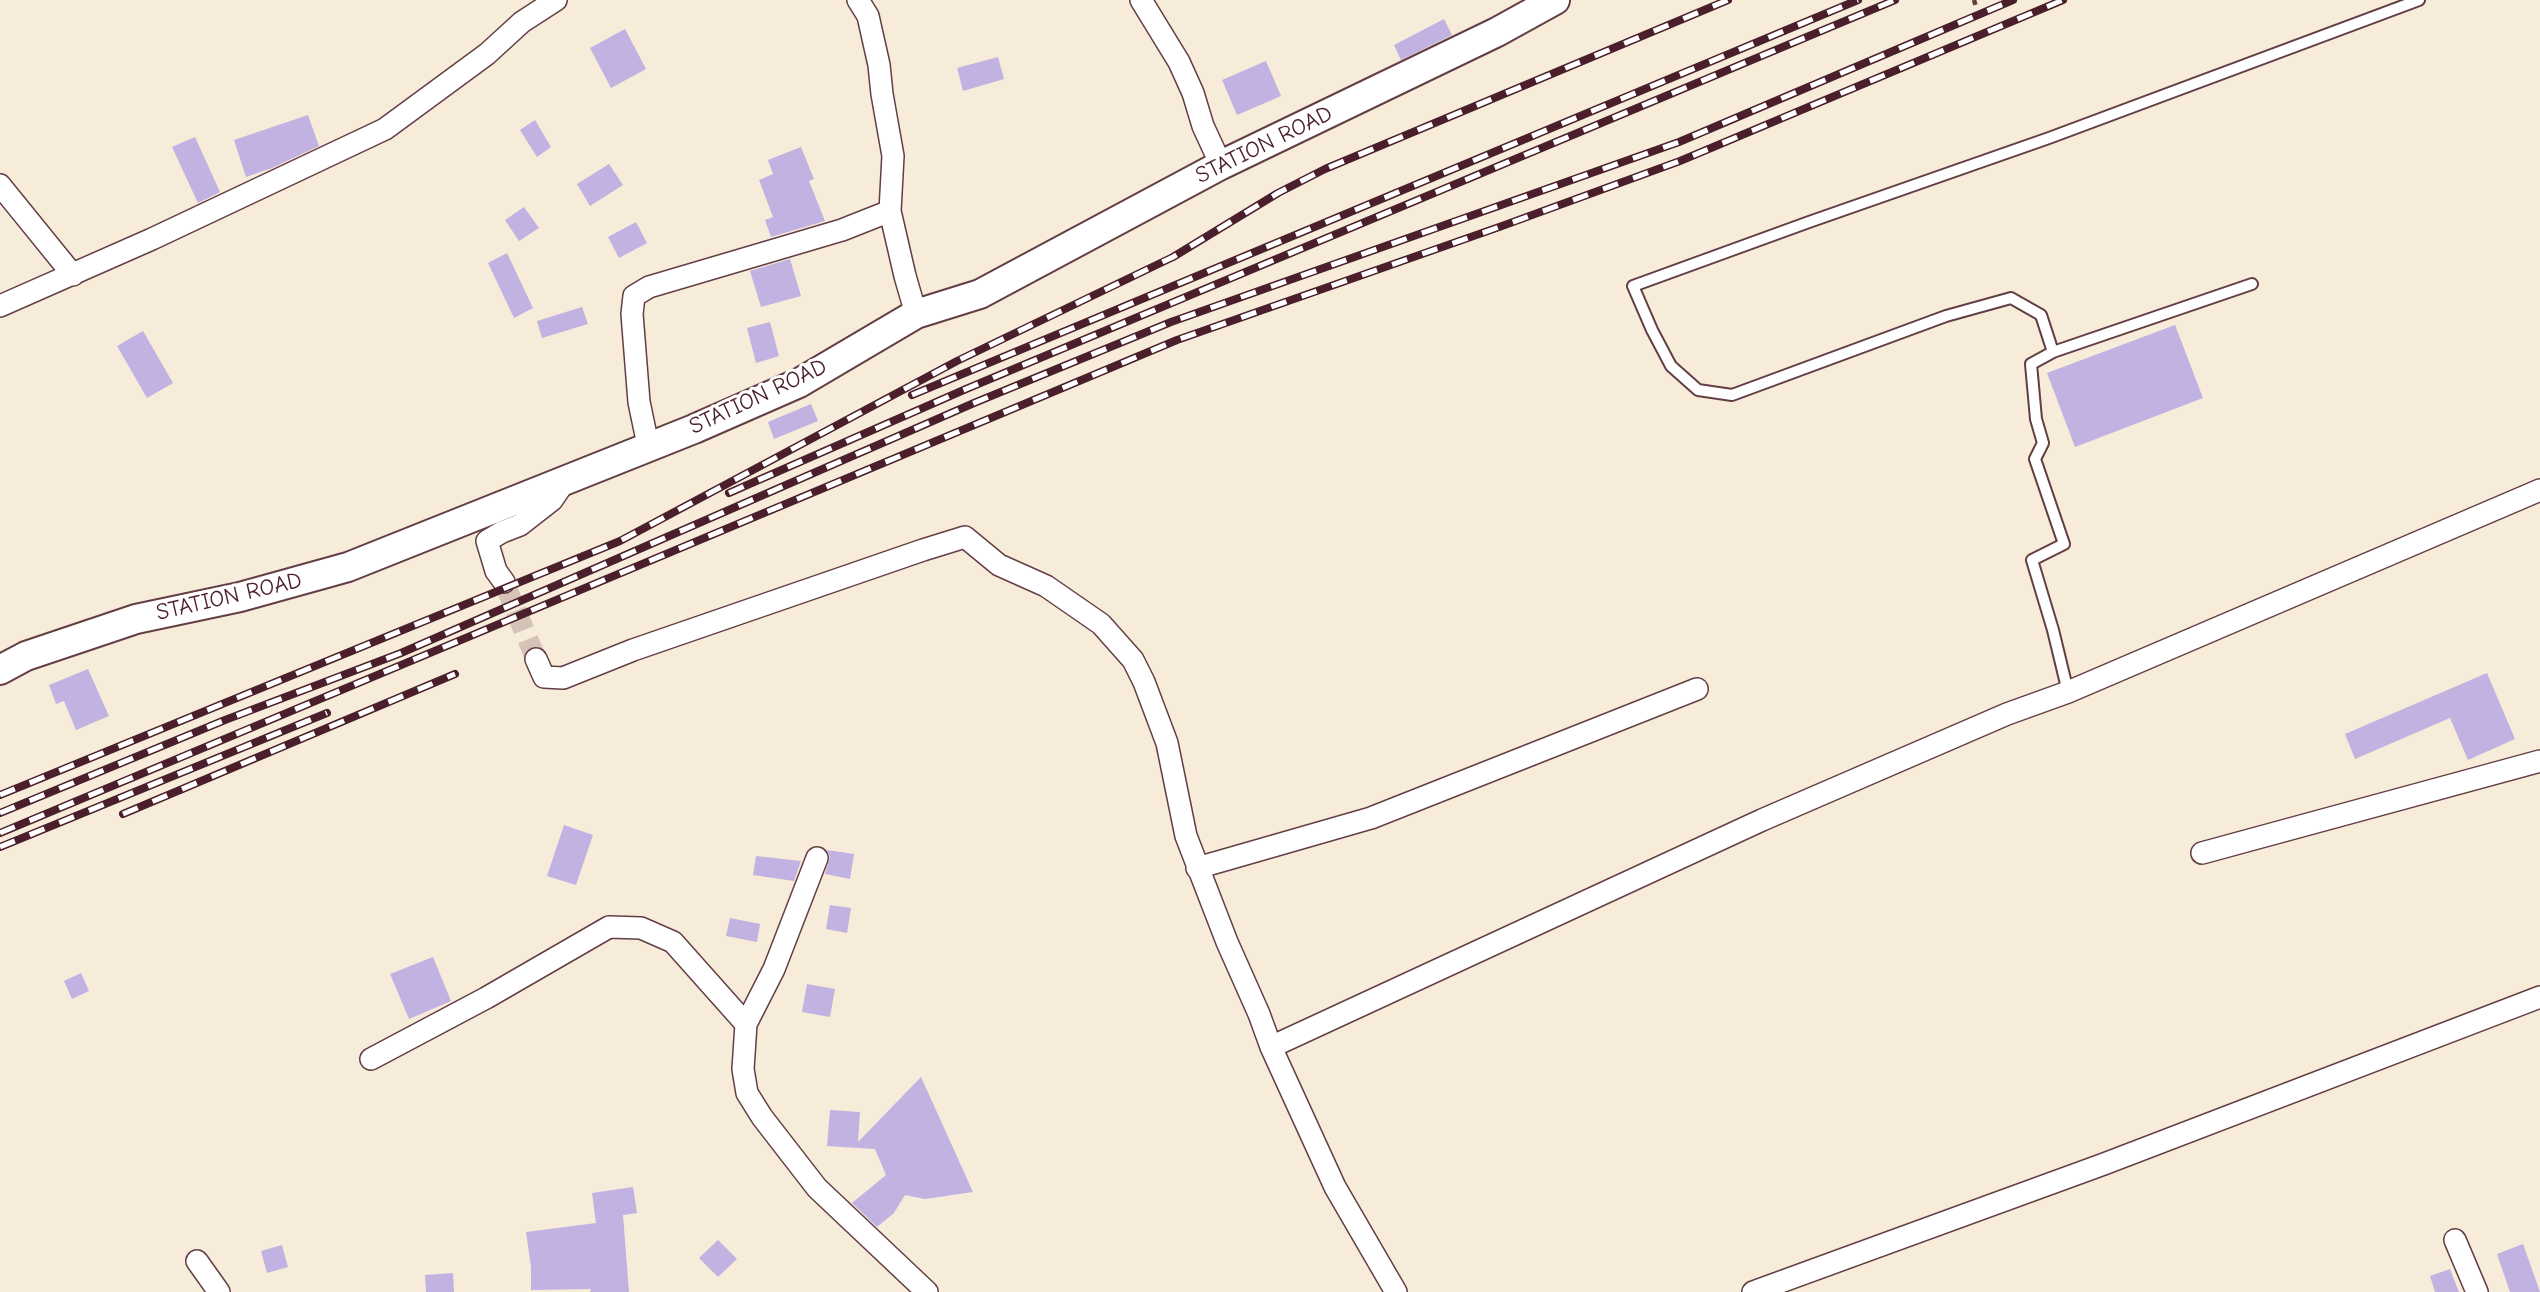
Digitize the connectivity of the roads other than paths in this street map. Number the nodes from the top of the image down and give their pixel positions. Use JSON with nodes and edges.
{"nodes":[{"id":1,"x":556,"y":0,"type":"edge"},
{"id":2,"x":858,"y":0,"type":"edge"},
{"id":3,"x":1141,"y":0,"type":"edge"},
{"id":4,"x":1555,"y":0,"type":"edge"},
{"id":5,"x":2419,"y":0,"type":"edge"},
{"id":6,"x":1221,"y":165,"type":"junction"},
{"id":7,"x":0,"y":185,"type":"edge"},
{"id":8,"x":890,"y":211,"type":"junction"},
{"id":9,"x":73,"y":275,"type":"junction"},
{"id":10,"x":2252,"y":284,"type":"dead end"},
{"id":11,"x":0,"y":306,"type":"edge"},
{"id":12,"x":916,"y":314,"type":"junction"},
{"id":13,"x":2053,"y":352,"type":"junction"},
{"id":14,"x":648,"y":445,"type":"junction"},
{"id":15,"x":565,"y":481,"type":"junction"},
{"id":16,"x":2540,"y":490,"type":"edge"},
{"id":17,"x":503,"y":582,"type":"tunnel mouth"},
{"id":18,"x":536,"y":659,"type":"tunnel mouth"},
{"id":19,"x":0,"y":670,"type":"edge"},
{"id":20,"x":1698,"y":689,"type":"dead end"},
{"id":21,"x":2068,"y":692,"type":"junction"},
{"id":22,"x":2540,"y":761,"type":"edge"},
{"id":23,"x":2202,"y":853,"type":"dead end"},
{"id":24,"x":817,"y":858,"type":"dead end"},
{"id":25,"x":1197,"y":869,"type":"junction"},
{"id":26,"x":2540,"y":997,"type":"edge"},
{"id":27,"x":746,"y":1024,"type":"junction"},
{"id":28,"x":1271,"y":1047,"type":"junction"},
{"id":29,"x":371,"y":1059,"type":"dead end"},
{"id":30,"x":2455,"y":1240,"type":"dead end"},
{"id":31,"x":197,"y":1261,"type":"dead end"},
{"id":32,"x":219,"y":1292,"type":"edge"},
{"id":33,"x":927,"y":1292,"type":"edge"},
{"id":34,"x":1396,"y":1292,"type":"edge"},
{"id":35,"x":1753,"y":1292,"type":"edge"},
{"id":36,"x":2477,"y":1292,"type":"edge"}],
"edges":[{"from":1,"to":9,"type":"street"},
{"from":2,"to":8,"type":"street"},
{"from":3,"to":6,"type":"street"},
{"from":4,"to":6,"type":"street","name":"STATION ROAD"},
{"from":5,"to":13,"type":"lane"},
{"from":6,"to":12,"type":"street","name":"STATION ROAD"},
{"from":7,"to":9,"type":"street"},
{"from":8,"to":12,"type":"street"},
{"from":8,"to":14,"type":"street"},
{"from":9,"to":11,"type":"street"},
{"from":10,"to":13,"type":"lane"},
{"from":12,"to":14,"type":"street","name":"STATION ROAD"},
{"from":13,"to":21,"type":"lane"},
{"from":14,"to":15,"type":"street","name":"STATION ROAD"},
{"from":15,"to":17,"type":"street"},
{"from":15,"to":19,"type":"street","name":"STATION ROAD"},
{"from":16,"to":21,"type":"street"},
{"from":18,"to":25,"type":"street"},
{"from":20,"to":25,"type":"street"},
{"from":21,"to":28,"type":"street"},
{"from":22,"to":23,"type":"street"},
{"from":24,"to":27,"type":"street"},
{"from":25,"to":28,"type":"street"},
{"from":26,"to":35,"type":"street"},
{"from":27,"to":29,"type":"street"},
{"from":27,"to":33,"type":"street"},
{"from":28,"to":34,"type":"street"},
{"from":30,"to":36,"type":"street"},
{"from":31,"to":32,"type":"street"}]}
